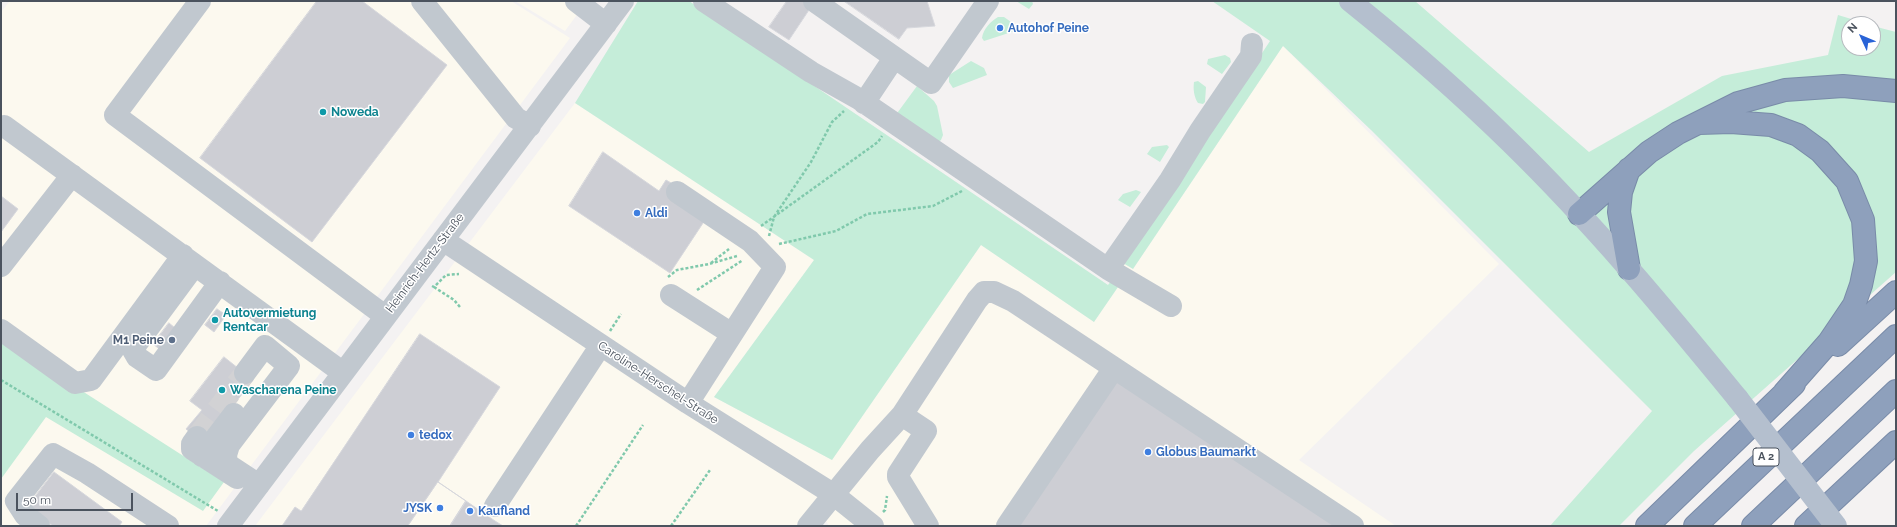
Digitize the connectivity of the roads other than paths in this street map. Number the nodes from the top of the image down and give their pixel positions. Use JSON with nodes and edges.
{"nodes":[{"id":1,"x":200,"y":1,"type":"edge"},
{"id":2,"x":422,"y":1,"type":"edge"},
{"id":3,"x":576,"y":1,"type":"edge"},
{"id":4,"x":623,"y":1,"type":"edge"},
{"id":5,"x":704,"y":1,"type":"edge"},
{"id":6,"x":814,"y":1,"type":"edge"},
{"id":7,"x":988,"y":1,"type":"edge"},
{"id":8,"x":1350,"y":1,"type":"edge"},
{"id":9,"x":606,"y":24,"type":"junction"},
{"id":10,"x":1252,"y":44,"type":"dead end"},
{"id":11,"x":894,"y":58,"type":"junction"},
{"id":12,"x":1896,"y":91,"type":"edge"},
{"id":13,"x":862,"y":101,"type":"junction"},
{"id":14,"x":1699,"y":123,"type":"junction"},
{"id":15,"x":4,"y":126,"type":"dead end"},
{"id":16,"x":530,"y":126,"type":"junction"},
{"id":17,"x":1629,"y":169,"type":"junction"},
{"id":18,"x":72,"y":175,"type":"junction"},
{"id":19,"x":677,"y":192,"type":"dead end"},
{"id":20,"x":1579,"y":214,"type":"junction"},
{"id":21,"x":443,"y":240,"type":"junction"},
{"id":22,"x":1,"y":266,"type":"edge"},
{"id":23,"x":202,"y":269,"type":"junction"},
{"id":24,"x":1108,"y":269,"type":"junction"},
{"id":25,"x":1629,"y":269,"type":"junction"},
{"id":26,"x":672,"y":291,"type":"road end"},
{"id":27,"x":1896,"y":292,"type":"edge"},
{"id":28,"x":1172,"y":306,"type":"dead end"},
{"id":29,"x":385,"y":316,"type":"junction"},
{"id":30,"x":1,"y":330,"type":"edge"},
{"id":31,"x":732,"y":334,"type":"junction"},
{"id":32,"x":1896,"y":336,"type":"edge"},
{"id":33,"x":601,"y":345,"type":"junction"},
{"id":34,"x":1114,"y":368,"type":"junction"},
{"id":35,"x":342,"y":372,"type":"junction"},
{"id":36,"x":1896,"y":391,"type":"edge"},
{"id":37,"x":1784,"y":393,"type":"junction"},
{"id":38,"x":688,"y":402,"type":"junction"},
{"id":39,"x":902,"y":415,"type":"junction"},
{"id":40,"x":1896,"y":442,"type":"edge"},
{"id":41,"x":1896,"y":450,"type":"edge"},
{"id":42,"x":256,"y":488,"type":"junction"},
{"id":43,"x":1844,"y":490,"type":"junction"},
{"id":44,"x":833,"y":494,"type":"junction"},
{"id":45,"x":495,"y":506,"type":"dead end"},
{"id":46,"x":224,"y":519,"type":"edge"},
{"id":47,"x":871,"y":524,"type":"edge"},
{"id":48,"x":39,"y":526,"type":"edge"},
{"id":49,"x":168,"y":526,"type":"edge"},
{"id":50,"x":808,"y":526,"type":"edge"},
{"id":51,"x":928,"y":526,"type":"edge"},
{"id":52,"x":1007,"y":526,"type":"edge"},
{"id":53,"x":1353,"y":526,"type":"edge"},
{"id":54,"x":1647,"y":526,"type":"edge"},
{"id":55,"x":1695,"y":526,"type":"edge"},
{"id":56,"x":1753,"y":526,"type":"edge"},
{"id":57,"x":1806,"y":526,"type":"edge"},
{"id":58,"x":1836,"y":526,"type":"edge"}],
"edges":[{"from":1,"to":29,"type":"street"},
{"from":2,"to":16,"type":"street"},
{"from":3,"to":9,"type":"street"},
{"from":4,"to":9,"type":"street","name":"Heinrich-Hertz-Straße"},
{"from":5,"to":13,"type":"street"},
{"from":6,"to":11,"type":"street"},
{"from":7,"to":11,"type":"street"},
{"from":8,"to":20,"type":"main road"},
{"from":9,"to":16,"type":"street","name":"Heinrich-Hertz-Straße"},
{"from":10,"to":24,"type":"street"},
{"from":11,"to":13,"type":"street"},
{"from":12,"to":14,"type":"highway"},
{"from":13,"to":24,"type":"street"},
{"from":14,"to":17,"type":"highway"},
{"from":14,"to":37,"type":"highway"},
{"from":15,"to":18,"type":"street"},
{"from":16,"to":21,"type":"street","name":"Heinrich-Hertz-Straße"},
{"from":17,"to":20,"type":"highway"},
{"from":17,"to":25,"type":"highway"},
{"from":18,"to":22,"type":"street"},
{"from":18,"to":23,"type":"street"},
{"from":19,"to":31,"type":"street"},
{"from":20,"to":25,"type":"main road"},
{"from":21,"to":29,"type":"street","name":"Heinrich-Hertz-Straße"},
{"from":21,"to":33,"type":"street","name":"Caroline-Herschel-Straße"},
{"from":23,"to":23,"type":"street"},
{"from":23,"to":30,"type":"street"},
{"from":23,"to":35,"type":"street"},
{"from":24,"to":28,"type":"street"},
{"from":25,"to":58,"type":"main road","bridge":true},
{"from":26,"to":31,"type":"street"},
{"from":27,"to":37,"type":"highway"},
{"from":29,"to":35,"type":"street","name":"Heinrich-Hertz-Straße"},
{"from":31,"to":38,"type":"street"},
{"from":32,"to":55,"type":"highway","number":"A 2"},
{"from":33,"to":38,"type":"street","name":"Caroline-Herschel-Straße"},
{"from":33,"to":45,"type":"street"},
{"from":34,"to":39,"type":"street"},
{"from":34,"to":52,"type":"street"},
{"from":34,"to":53,"type":"street"},
{"from":35,"to":42,"type":"street","name":"Heinrich-Hertz-Straße"},
{"from":36,"to":56,"type":"highway"},
{"from":37,"to":54,"type":"highway"},
{"from":38,"to":44,"type":"street","name":"Caroline-Herschel-Straße"},
{"from":39,"to":44,"type":"street"},
{"from":39,"to":51,"type":"street"},
{"from":40,"to":43,"type":"highway"},
{"from":41,"to":43,"type":"highway"},
{"from":42,"to":42,"type":"street"},
{"from":42,"to":46,"type":"street","name":"Heinrich-Hertz-Straße"},
{"from":43,"to":57,"type":"highway"},
{"from":44,"to":47,"type":"street","name":"Caroline-Herschel-Straße"},
{"from":44,"to":50,"type":"street"},
{"from":48,"to":49,"type":"street"}]}
